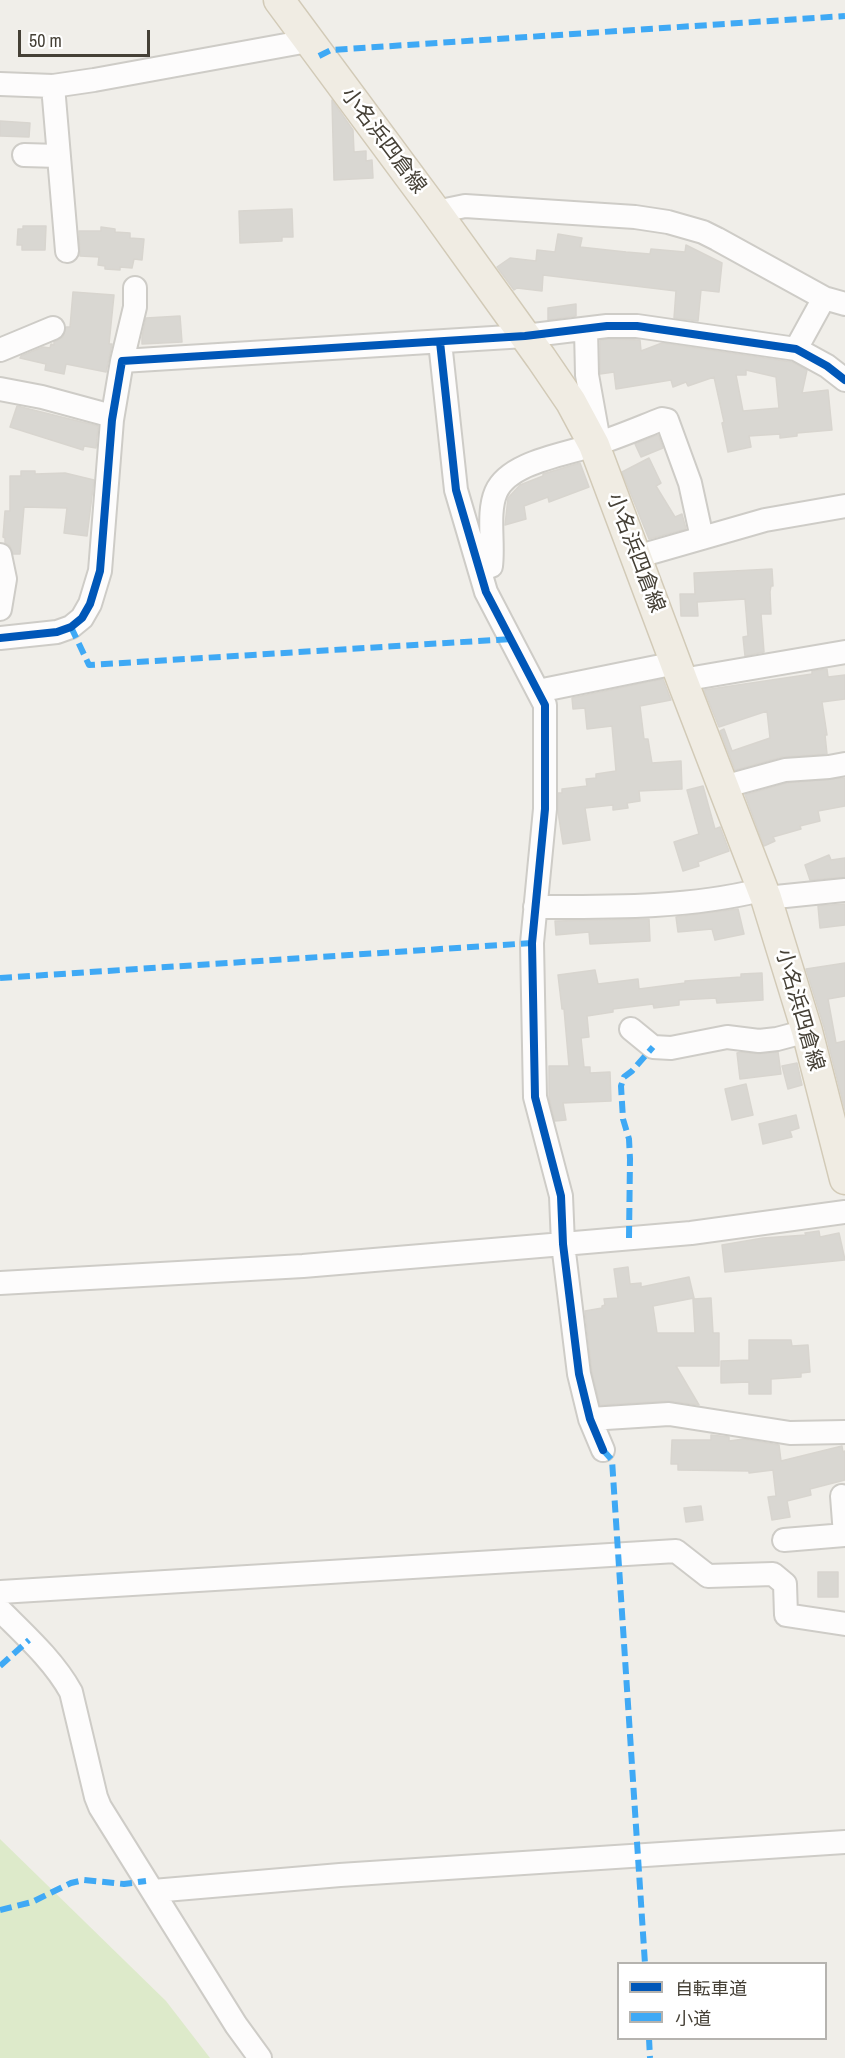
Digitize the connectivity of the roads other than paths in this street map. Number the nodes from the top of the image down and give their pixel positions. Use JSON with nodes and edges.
{"nodes":[{"id":1,"x":279,"y":0,"type":"edge"},
{"id":2,"x":308,"y":41,"type":"junction"},
{"id":3,"x":0,"y":84,"type":"edge"},
{"id":4,"x":53,"y":86,"type":"junction"},
{"id":5,"x":24,"y":155,"type":"dead end"},
{"id":6,"x":59,"y":156,"type":"junction"},
{"id":7,"x":436,"y":212,"type":"junction"},
{"id":8,"x":67,"y":251,"type":"dead end"},
{"id":9,"x":135,"y":288,"type":"dead end"},
{"id":10,"x":834,"y":301,"type":"edge"},
{"id":11,"x":53,"y":328,"type":"dead end"},
{"id":12,"x":586,"y":329,"type":"junction"},
{"id":13,"x":525,"y":336,"type":"junction"},
{"id":14,"x":441,"y":342,"type":"junction"},
{"id":15,"x":796,"y":349,"type":"junction"},
{"id":16,"x":0,"y":350,"type":"edge"},
{"id":17,"x":122,"y":361,"type":"junction"},
{"id":18,"x":845,"y":380,"type":"edge"},
{"id":19,"x":0,"y":389,"type":"edge"},
{"id":20,"x":112,"y":416,"type":"junction"},
{"id":21,"x":596,"y":444,"type":"junction"},
{"id":22,"x":845,"y":506,"type":"edge"},
{"id":23,"x":702,"y":538,"type":"junction"},
{"id":24,"x":0,"y":555,"type":"edge"},
{"id":25,"x":636,"y":557,"type":"junction"},
{"id":26,"x":480,"y":570,"type":"junction"},
{"id":27,"x":0,"y":609,"type":"edge"},
{"id":28,"x":0,"y":638,"type":"edge"},
{"id":29,"x":845,"y":652,"type":"edge"},
{"id":30,"x":679,"y":671,"type":"junction"},
{"id":31,"x":538,"y":691,"type":"junction"},
{"id":32,"x":845,"y":764,"type":"edge"},
{"id":33,"x":723,"y":788,"type":"junction"},
{"id":34,"x":845,"y":890,"type":"edge"},
{"id":35,"x":763,"y":894,"type":"junction"},
{"id":36,"x":536,"y":907,"type":"junction"},
{"id":37,"x":631,"y":1029,"type":"dead end"},
{"id":38,"x":807,"y":1031,"type":"junction"},
{"id":39,"x":841,"y":1146,"type":"edge"},
{"id":40,"x":845,"y":1179,"type":"edge"},
{"id":41,"x":845,"y":1212,"type":"edge"},
{"id":42,"x":563,"y":1244,"type":"junction"},
{"id":43,"x":0,"y":1283,"type":"edge"},
{"id":44,"x":590,"y":1419,"type":"junction"},
{"id":45,"x":845,"y":1432,"type":"edge"},
{"id":46,"x":603,"y":1450,"type":"dead end"},
{"id":47,"x":842,"y":1496,"type":"dead end"},
{"id":48,"x":845,"y":1535,"type":"edge"},
{"id":49,"x":784,"y":1540,"type":"dead end"},
{"id":50,"x":0,"y":1592,"type":"edge"},
{"id":51,"x":0,"y":1610,"type":"edge"},
{"id":52,"x":845,"y":1624,"type":"edge"},
{"id":53,"x":845,"y":1842,"type":"edge"},
{"id":54,"x":153,"y":1891,"type":"junction"},
{"id":55,"x":260,"y":2058,"type":"edge"}],
"edges":[{"from":1,"to":2,"type":"main road","name":"小名浜四倉線"},
{"from":2,"to":4,"type":"street"},
{"from":2,"to":7,"type":"main road","name":"小名浜四倉線"},
{"from":3,"to":4,"type":"street"},
{"from":4,"to":6,"type":"street"},
{"from":5,"to":6,"type":"street"},
{"from":6,"to":8,"type":"street"},
{"from":7,"to":10,"type":"street"},
{"from":7,"to":13,"type":"main road","name":"小名浜四倉線"},
{"from":9,"to":17,"type":"street"},
{"from":10,"to":15,"type":"street"},
{"from":11,"to":16,"type":"street"},
{"from":12,"to":13,"type":"street"},
{"from":12,"to":15,"type":"street"},
{"from":12,"to":21,"type":"street"},
{"from":13,"to":14,"type":"street"},
{"from":13,"to":21,"type":"main road","name":"小名浜四倉線"},
{"from":14,"to":17,"type":"street"},
{"from":14,"to":26,"type":"street"},
{"from":15,"to":18,"type":"street"},
{"from":17,"to":20,"type":"street"},
{"from":19,"to":20,"type":"street"},
{"from":20,"to":28,"type":"street"},
{"from":21,"to":23,"type":"street"},
{"from":21,"to":25,"type":"main road","name":"小名浜四倉線"},
{"from":21,"to":26,"type":"street"},
{"from":22,"to":23,"type":"street"},
{"from":23,"to":25,"type":"street"},
{"from":24,"to":27,"type":"street"},
{"from":25,"to":30,"type":"main road","name":"小名浜四倉線"},
{"from":26,"to":31,"type":"street"},
{"from":29,"to":30,"type":"street"},
{"from":30,"to":31,"type":"street"},
{"from":30,"to":33,"type":"main road","name":"小名浜四倉線"},
{"from":31,"to":36,"type":"street"},
{"from":32,"to":33,"type":"street"},
{"from":33,"to":35,"type":"main road","name":"小名浜四倉線"},
{"from":34,"to":35,"type":"street"},
{"from":35,"to":36,"type":"street"},
{"from":35,"to":38,"type":"main road","name":"小名浜四倉線"},
{"from":36,"to":42,"type":"street"},
{"from":37,"to":38,"type":"street"},
{"from":38,"to":39,"type":"main road","name":"小名浜四倉線"},
{"from":39,"to":40,"type":"main road","name":"小名浜四倉線"},
{"from":41,"to":42,"type":"street"},
{"from":42,"to":43,"type":"street"},
{"from":42,"to":44,"type":"street"},
{"from":44,"to":45,"type":"street"},
{"from":44,"to":46,"type":"street"},
{"from":47,"to":48,"type":"street"},
{"from":48,"to":49,"type":"street"},
{"from":50,"to":52,"type":"street"},
{"from":51,"to":54,"type":"street"},
{"from":53,"to":54,"type":"street"},
{"from":54,"to":55,"type":"street"}]}
